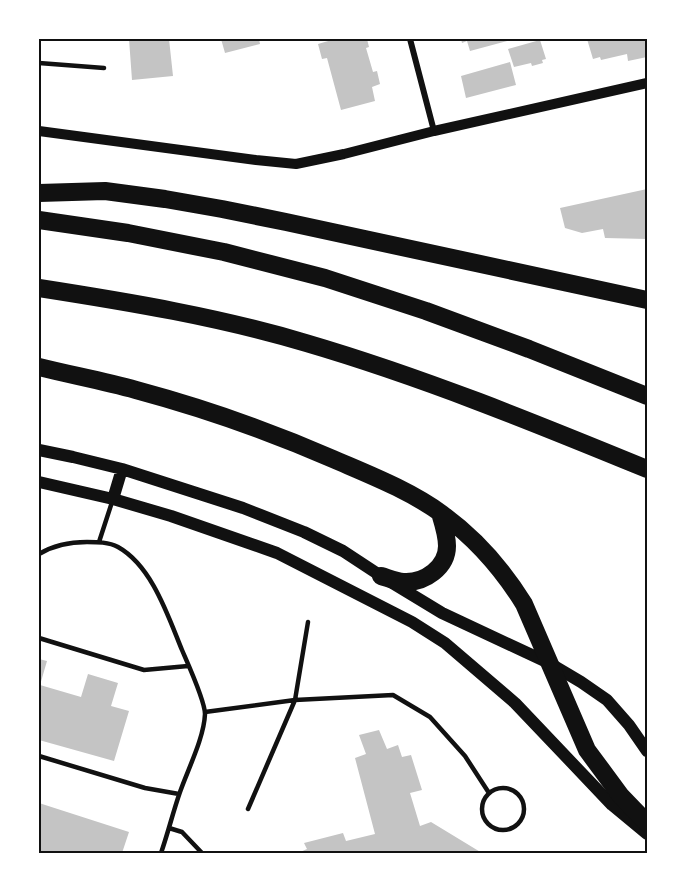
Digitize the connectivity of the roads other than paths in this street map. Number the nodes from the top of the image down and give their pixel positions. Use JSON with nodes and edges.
{"nodes":[{"id":1,"x":410,"y":39,"type":"edge"},
{"id":2,"x":39,"y":63,"type":"edge"},
{"id":3,"x":104,"y":68,"type":"dead end"},
{"id":4,"x":647,"y":82,"type":"edge"},
{"id":5,"x":39,"y":131,"type":"edge"},
{"id":6,"x":434,"y":131,"type":"junction"},
{"id":7,"x":39,"y":193,"type":"edge"},
{"id":8,"x":39,"y":220,"type":"edge"},
{"id":9,"x":39,"y":288,"type":"edge"},
{"id":10,"x":647,"y":300,"type":"edge"},
{"id":11,"x":39,"y":367,"type":"edge"},
{"id":12,"x":647,"y":396,"type":"edge"},
{"id":13,"x":39,"y":450,"type":"edge"},
{"id":14,"x":122,"y":469,"type":"junction"},
{"id":15,"x":647,"y":469,"type":"edge"},
{"id":16,"x":39,"y":482,"type":"edge"},
{"id":17,"x":113,"y":499,"type":"junction"},
{"id":18,"x":440,"y":513,"type":"junction"},
{"id":19,"x":99,"y":542,"type":"junction"},
{"id":20,"x":39,"y":554,"type":"edge"},
{"id":21,"x":381,"y":576,"type":"junction"},
{"id":22,"x":308,"y":622,"type":"dead end"},
{"id":23,"x":39,"y":638,"type":"edge"},
{"id":24,"x":549,"y":663,"type":"junction"},
{"id":25,"x":188,"y":666,"type":"junction"},
{"id":26,"x":295,"y":700,"type":"junction"},
{"id":27,"x":205,"y":712,"type":"junction"},
{"id":28,"x":647,"y":751,"type":"edge"},
{"id":29,"x":39,"y":756,"type":"edge"},
{"id":30,"x":489,"y":793,"type":"junction"},
{"id":31,"x":179,"y":794,"type":"junction"},
{"id":32,"x":248,"y":809,"type":"dead end"},
{"id":33,"x":647,"y":823,"type":"edge"},
{"id":34,"x":169,"y":828,"type":"junction"},
{"id":35,"x":647,"y":834,"type":"edge"},
{"id":36,"x":161,"y":853,"type":"edge"},
{"id":37,"x":202,"y":853,"type":"edge"}],
"edges":[{"from":1,"to":6,"type":"street"},
{"from":2,"to":3,"type":"lane"},
{"from":4,"to":6,"type":"street"},
{"from":5,"to":6,"type":"street"},
{"from":7,"to":10,"type":"highway"},
{"from":8,"to":12,"type":"highway"},
{"from":9,"to":15,"type":"highway"},
{"from":11,"to":18,"type":"highway"},
{"from":13,"to":14,"type":"main road"},
{"from":14,"to":17,"type":"main road"},
{"from":14,"to":21,"type":"main road"},
{"from":16,"to":17,"type":"main road"},
{"from":17,"to":19,"type":"lane"},
{"from":17,"to":35,"type":"main road"},
{"from":18,"to":21,"type":"highway"},
{"from":18,"to":24,"type":"highway"},
{"from":19,"to":20,"type":"lane"},
{"from":19,"to":25,"type":"lane"},
{"from":21,"to":24,"type":"main road"},
{"from":22,"to":26,"type":"lane"},
{"from":23,"to":25,"type":"lane"},
{"from":24,"to":28,"type":"main road"},
{"from":24,"to":33,"type":"highway"},
{"from":25,"to":27,"type":"lane"},
{"from":26,"to":27,"type":"lane"},
{"from":26,"to":30,"type":"lane"},
{"from":26,"to":32,"type":"lane"},
{"from":27,"to":31,"type":"lane"},
{"from":29,"to":31,"type":"lane"},
{"from":30,"to":30,"type":"lane"},
{"from":31,"to":34,"type":"lane"},
{"from":34,"to":36,"type":"lane"},
{"from":34,"to":37,"type":"lane"}]}
